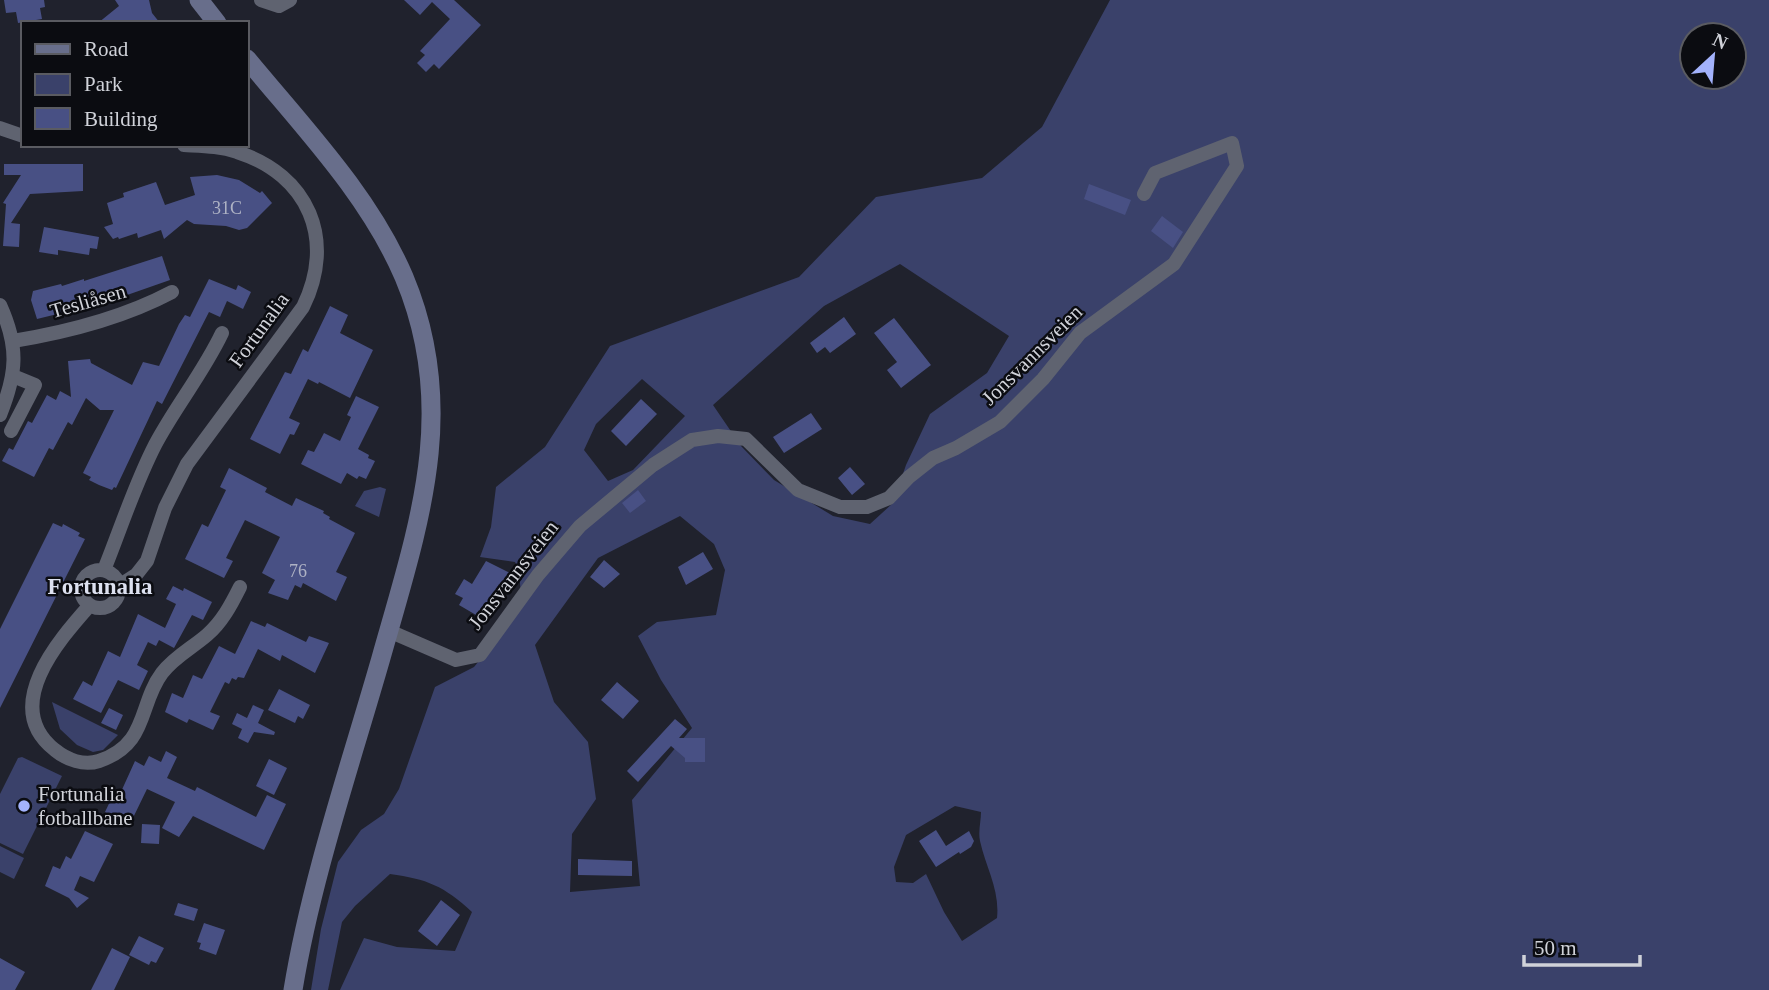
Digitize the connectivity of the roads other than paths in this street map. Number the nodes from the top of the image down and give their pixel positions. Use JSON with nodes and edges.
{"nodes":[{"id":1,"x":199,"y":0,"type":"edge"},
{"id":2,"x":261,"y":0,"type":"edge"},
{"id":3,"x":290,"y":0,"type":"edge"},
{"id":4,"x":215,"y":21,"type":"edge"},
{"id":5,"x":248,"y":60,"type":"edge"},
{"id":6,"x":0,"y":128,"type":"edge"},
{"id":7,"x":21,"y":135,"type":"edge"},
{"id":8,"x":219,"y":147,"type":"edge"},
{"id":9,"x":1144,"y":194,"type":"dead end"},
{"id":10,"x":172,"y":292,"type":"dead end"},
{"id":11,"x":0,"y":305,"type":"edge"},
{"id":12,"x":222,"y":333,"type":"dead end"},
{"id":13,"x":13,"y":341,"type":"junction"},
{"id":14,"x":13,"y":376,"type":"junction"},
{"id":15,"x":0,"y":415,"type":"edge"},
{"id":16,"x":11,"y":431,"type":"dead end"},
{"id":17,"x":104,"y":570,"type":"junction"},
{"id":18,"x":119,"y":586,"type":"junction"},
{"id":19,"x":240,"y":587,"type":"dead end"},
{"id":20,"x":90,"y":605,"type":"junction"},
{"id":21,"x":389,"y":631,"type":"junction"},
{"id":22,"x":293,"y":990,"type":"edge"}],
"edges":[{"from":1,"to":4,"type":"main road"},
{"from":2,"to":3,"type":"street"},
{"from":5,"to":21,"type":"main road"},
{"from":6,"to":7,"type":"street"},
{"from":8,"to":18,"type":"street","name":"Fortunalia"},
{"from":9,"to":21,"type":"street","name":"Jonsvannsveien"},
{"from":10,"to":13,"type":"street","name":"Tesliåsen"},
{"from":11,"to":13,"type":"street"},
{"from":12,"to":17,"type":"street","name":"Fortunalia"},
{"from":13,"to":14,"type":"street"},
{"from":14,"to":15,"type":"street"},
{"from":14,"to":16,"type":"street"},
{"from":17,"to":18,"type":"street"},
{"from":17,"to":20,"type":"street","name":"Fortunalia"},
{"from":18,"to":20,"type":"street","name":"Fortunalia"},
{"from":19,"to":20,"type":"street","name":"Fortunalia"},
{"from":21,"to":22,"type":"main road"}]}
